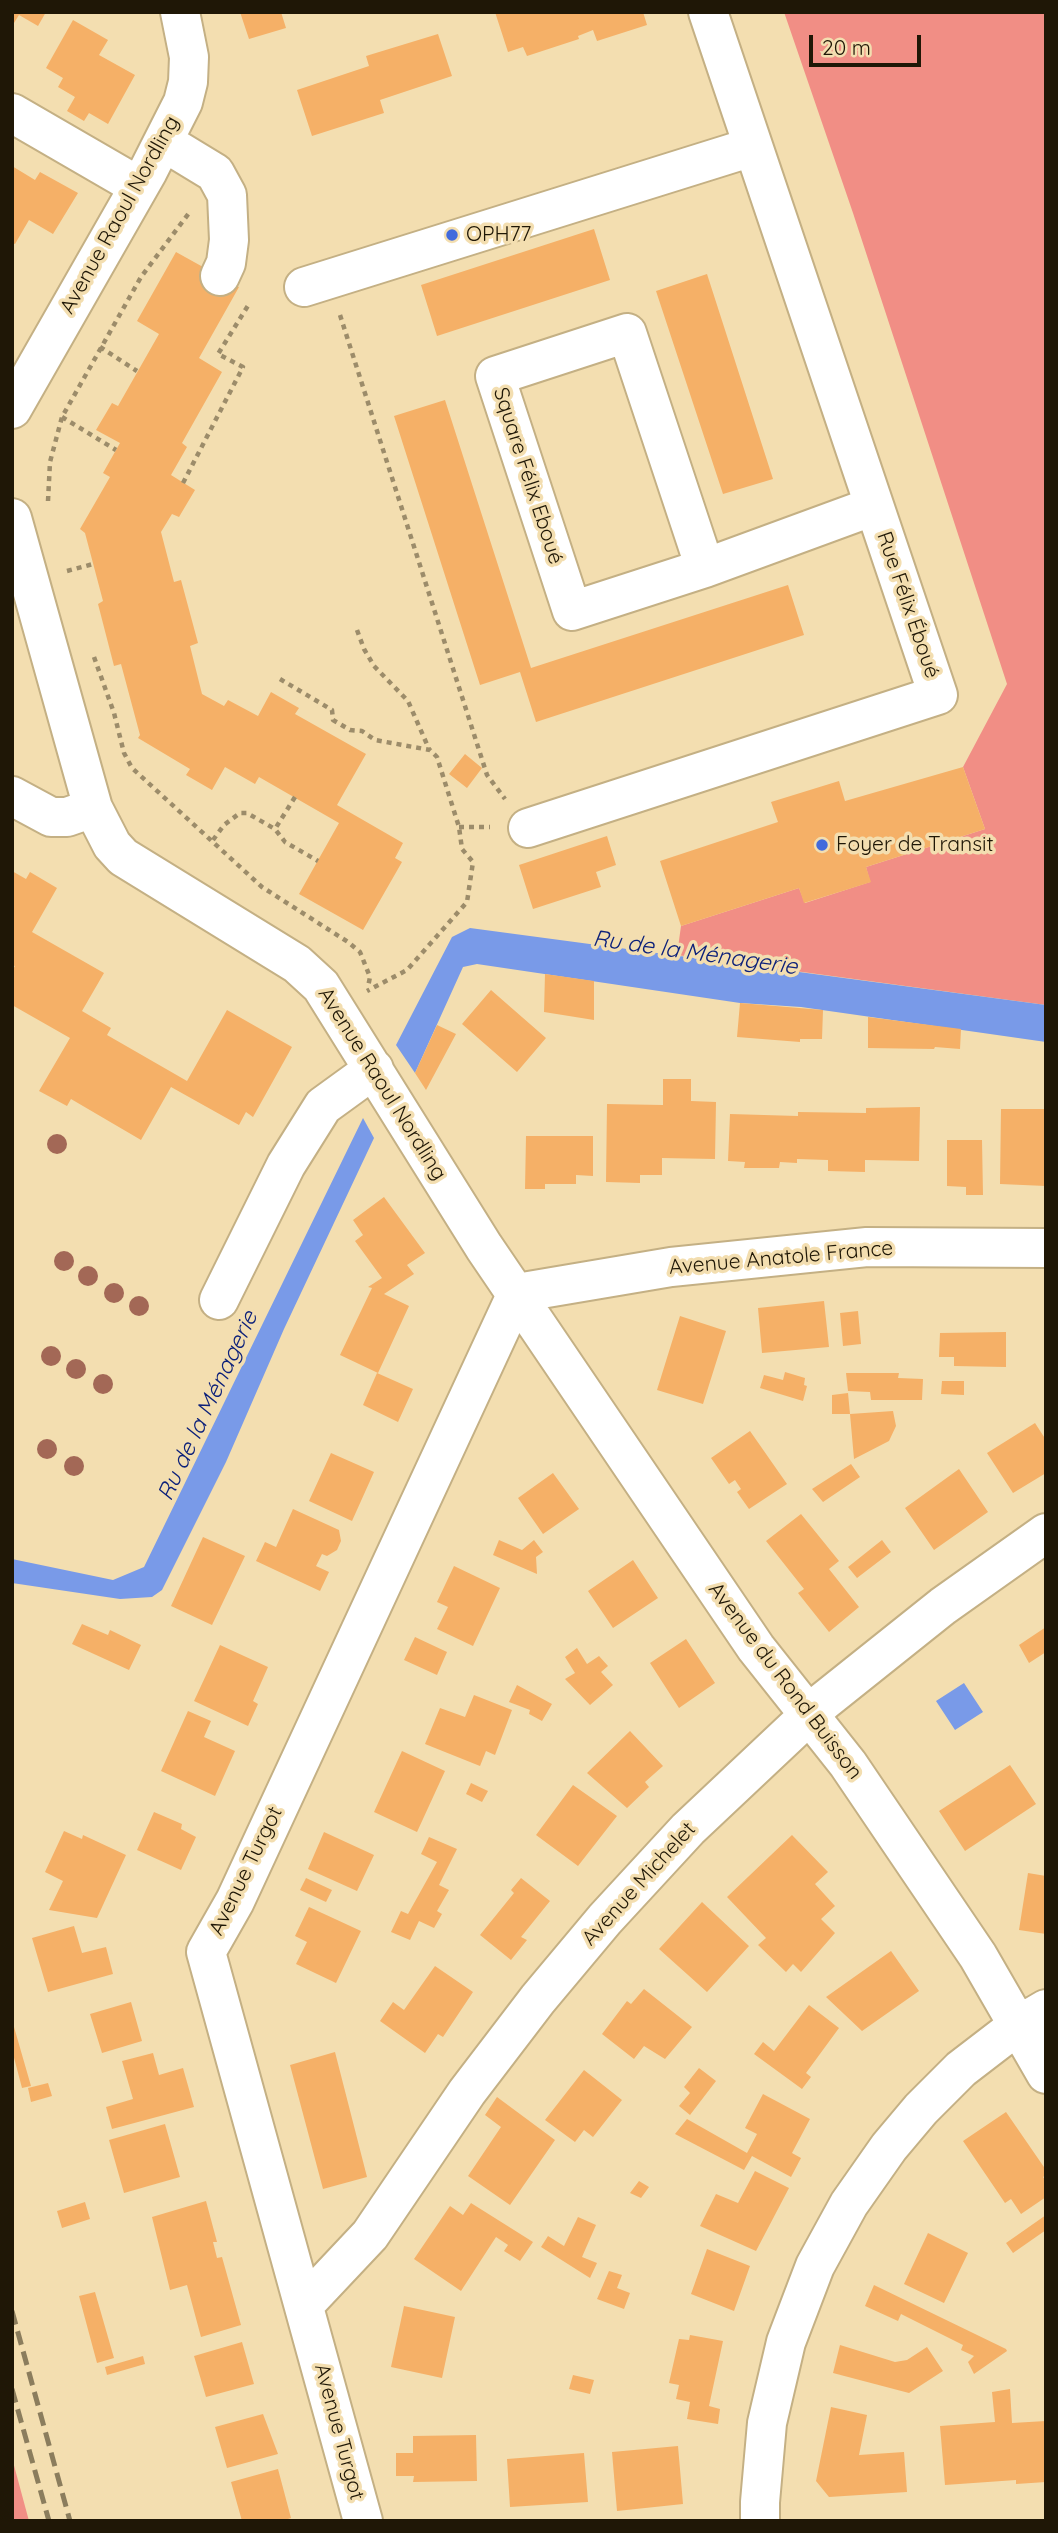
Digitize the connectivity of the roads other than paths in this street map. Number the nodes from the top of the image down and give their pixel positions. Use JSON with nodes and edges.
{"nodes":[{"id":1,"x":180,"y":12,"type":"edge"},
{"id":2,"x":708,"y":12,"type":"edge"},
{"id":3,"x":12,"y":113,"type":"edge"},
{"id":4,"x":164,"y":142,"type":"junction"},
{"id":5,"x":752,"y":147,"type":"junction"},
{"id":6,"x":138,"y":186,"type":"junction"},
{"id":7,"x":220,"y":276,"type":"dead end"},
{"id":8,"x":316,"y":283,"type":"road end"},
{"id":9,"x":12,"y":408,"type":"edge"},
{"id":10,"x":874,"y":506,"type":"junction"},
{"id":11,"x":30,"y":514,"type":"edge"},
{"id":12,"x":705,"y":568,"type":"junction"},
{"id":13,"x":12,"y":796,"type":"edge"},
{"id":14,"x":93,"y":808,"type":"junction"},
{"id":15,"x":528,"y":828,"type":"road end"},
{"id":16,"x":374,"y":1069,"type":"junction"},
{"id":17,"x":1046,"y":1248,"type":"edge"},
{"id":18,"x":517,"y":1293,"type":"junction"},
{"id":19,"x":219,"y":1300,"type":"dead end"},
{"id":20,"x":1046,"y":1533,"type":"edge"},
{"id":21,"x":808,"y":1714,"type":"junction"},
{"id":22,"x":1031,"y":2017,"type":"edge"},
{"id":23,"x":1046,"y":2074,"type":"edge"},
{"id":24,"x":305,"y":2304,"type":"junction"},
{"id":25,"x":363,"y":2521,"type":"edge"},
{"id":26,"x":760,"y":2521,"type":"edge"}],
"edges":[{"from":1,"to":4,"type":"street","name":"Avenue Raoul Nordling"},
{"from":2,"to":5,"type":"street","name":"Rue Félix Éboué"},
{"from":3,"to":6,"type":"street"},
{"from":4,"to":6,"type":"street","name":"Avenue Raoul Nordling"},
{"from":4,"to":7,"type":"street"},
{"from":5,"to":8,"type":"street"},
{"from":5,"to":10,"type":"street","name":"Rue Félix Éboué"},
{"from":6,"to":9,"type":"street","name":"Avenue Raoul Nordling"},
{"from":10,"to":12,"type":"street"},
{"from":10,"to":15,"type":"street","name":"Rue Félix Éboué"},
{"from":11,"to":14,"type":"street","name":"Avenue Raoul Nordling"},
{"from":12,"to":12,"type":"street","name":"Square Félix Eboué"},
{"from":13,"to":14,"type":"street"},
{"from":14,"to":16,"type":"street","name":"Avenue Raoul Nordling"},
{"from":16,"to":18,"type":"street","name":"Avenue Raoul Nordling"},
{"from":16,"to":19,"type":"street"},
{"from":17,"to":18,"type":"street","name":"Avenue Anatole France"},
{"from":18,"to":21,"type":"street","name":"Avenue du Rond Buisson"},
{"from":18,"to":24,"type":"street","name":"Avenue Turgot"},
{"from":20,"to":21,"type":"street","name":"Avenue Michelet"},
{"from":21,"to":22,"type":"street","name":"Avenue du Rond Buisson"},
{"from":21,"to":24,"type":"street","name":"Avenue Michelet"},
{"from":22,"to":23,"type":"street","name":"Avenue du Rond Buisson"},
{"from":22,"to":26,"type":"street"},
{"from":24,"to":25,"type":"street","name":"Avenue Turgot"}]}
